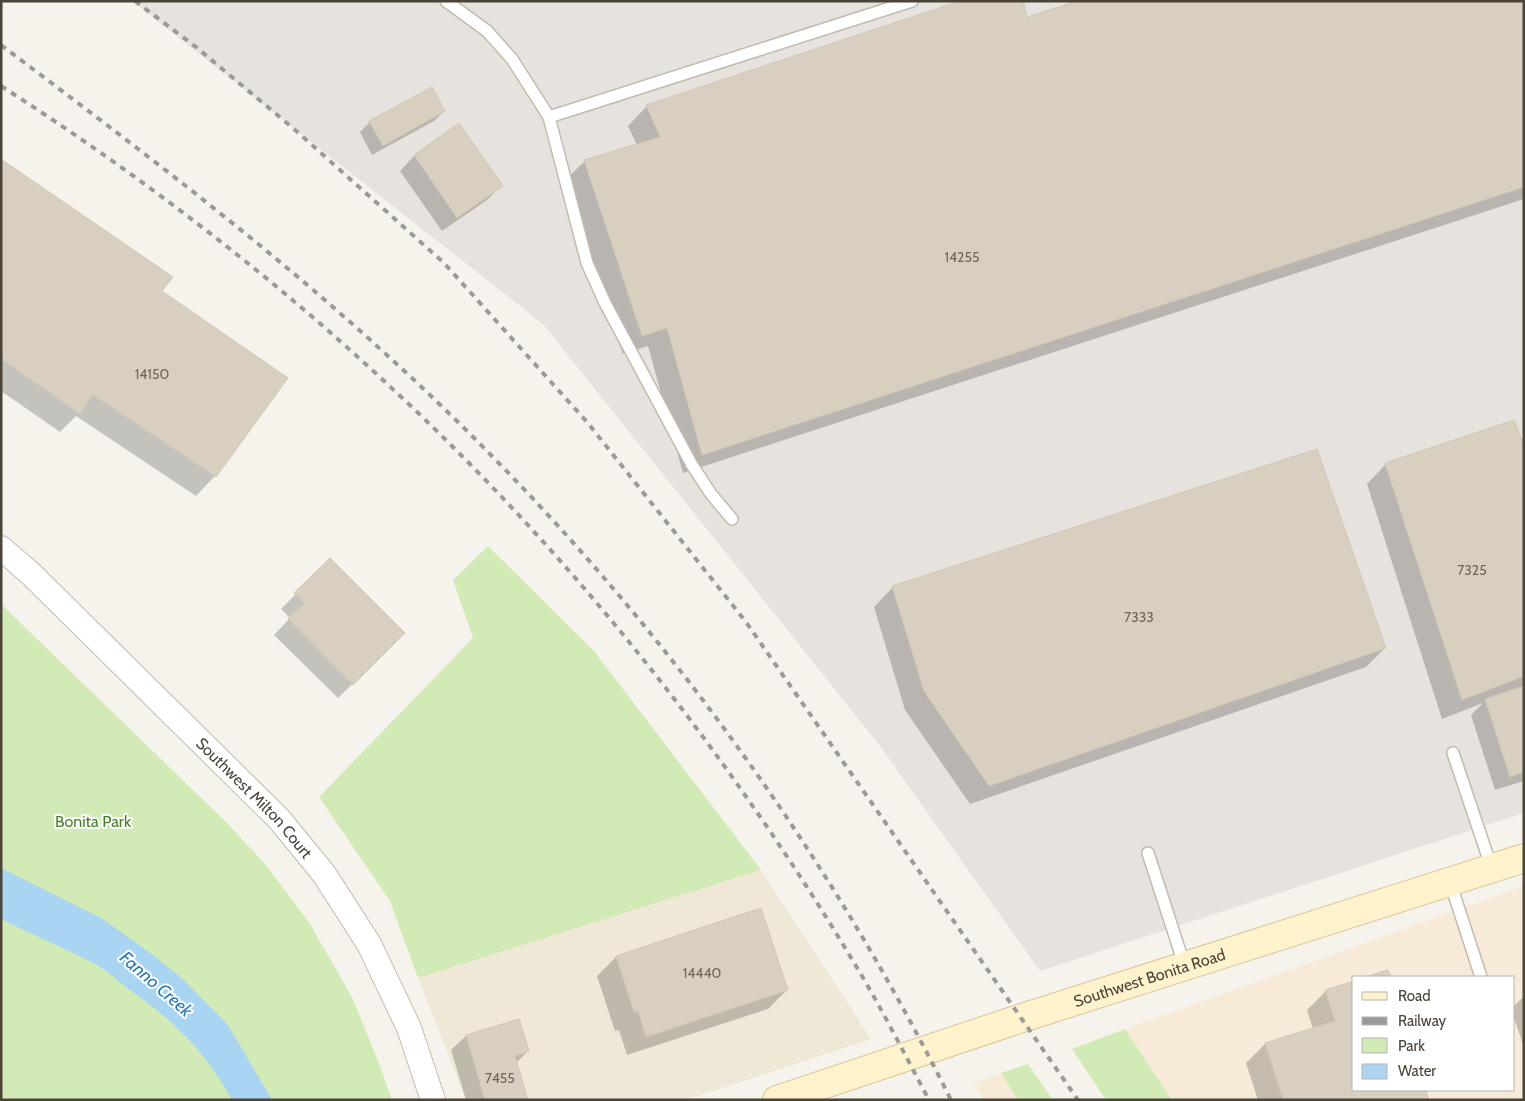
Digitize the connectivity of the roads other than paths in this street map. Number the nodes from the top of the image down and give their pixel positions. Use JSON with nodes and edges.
{"nodes":[{"id":1,"x":446,"y":1,"type":"edge"},
{"id":2,"x":912,"y":1,"type":"edge"},
{"id":3,"x":549,"y":117,"type":"junction"},
{"id":4,"x":732,"y":519,"type":"dead end"},
{"id":5,"x":1,"y":548,"type":"edge"},
{"id":6,"x":1453,"y":753,"type":"dead end"},
{"id":7,"x":1148,"y":853,"type":"dead end"},
{"id":8,"x":1524,"y":858,"type":"edge"},
{"id":9,"x":1492,"y":868,"type":"junction"},
{"id":10,"x":1450,"y":882,"type":"junction"},
{"id":11,"x":1185,"y":966,"type":"junction"},
{"id":12,"x":1481,"y":976,"type":"edge"},
{"id":13,"x":791,"y":1098,"type":"edge"},
{"id":14,"x":433,"y":1100,"type":"edge"}],
"edges":[{"from":1,"to":3,"type":"lane"},
{"from":2,"to":3,"type":"lane"},
{"from":3,"to":4,"type":"lane"},
{"from":5,"to":14,"type":"street","name":"Southwest Milton Court"},
{"from":6,"to":9,"type":"lane"},
{"from":7,"to":11,"type":"lane"},
{"from":8,"to":9,"type":"main road","name":"Southwest Bonita Road"},
{"from":9,"to":10,"type":"main road","name":"Southwest Bonita Road"},
{"from":10,"to":11,"type":"main road","name":"Southwest Bonita Road"},
{"from":10,"to":12,"type":"lane"},
{"from":11,"to":13,"type":"main road","name":"Southwest Bonita Road"}]}
